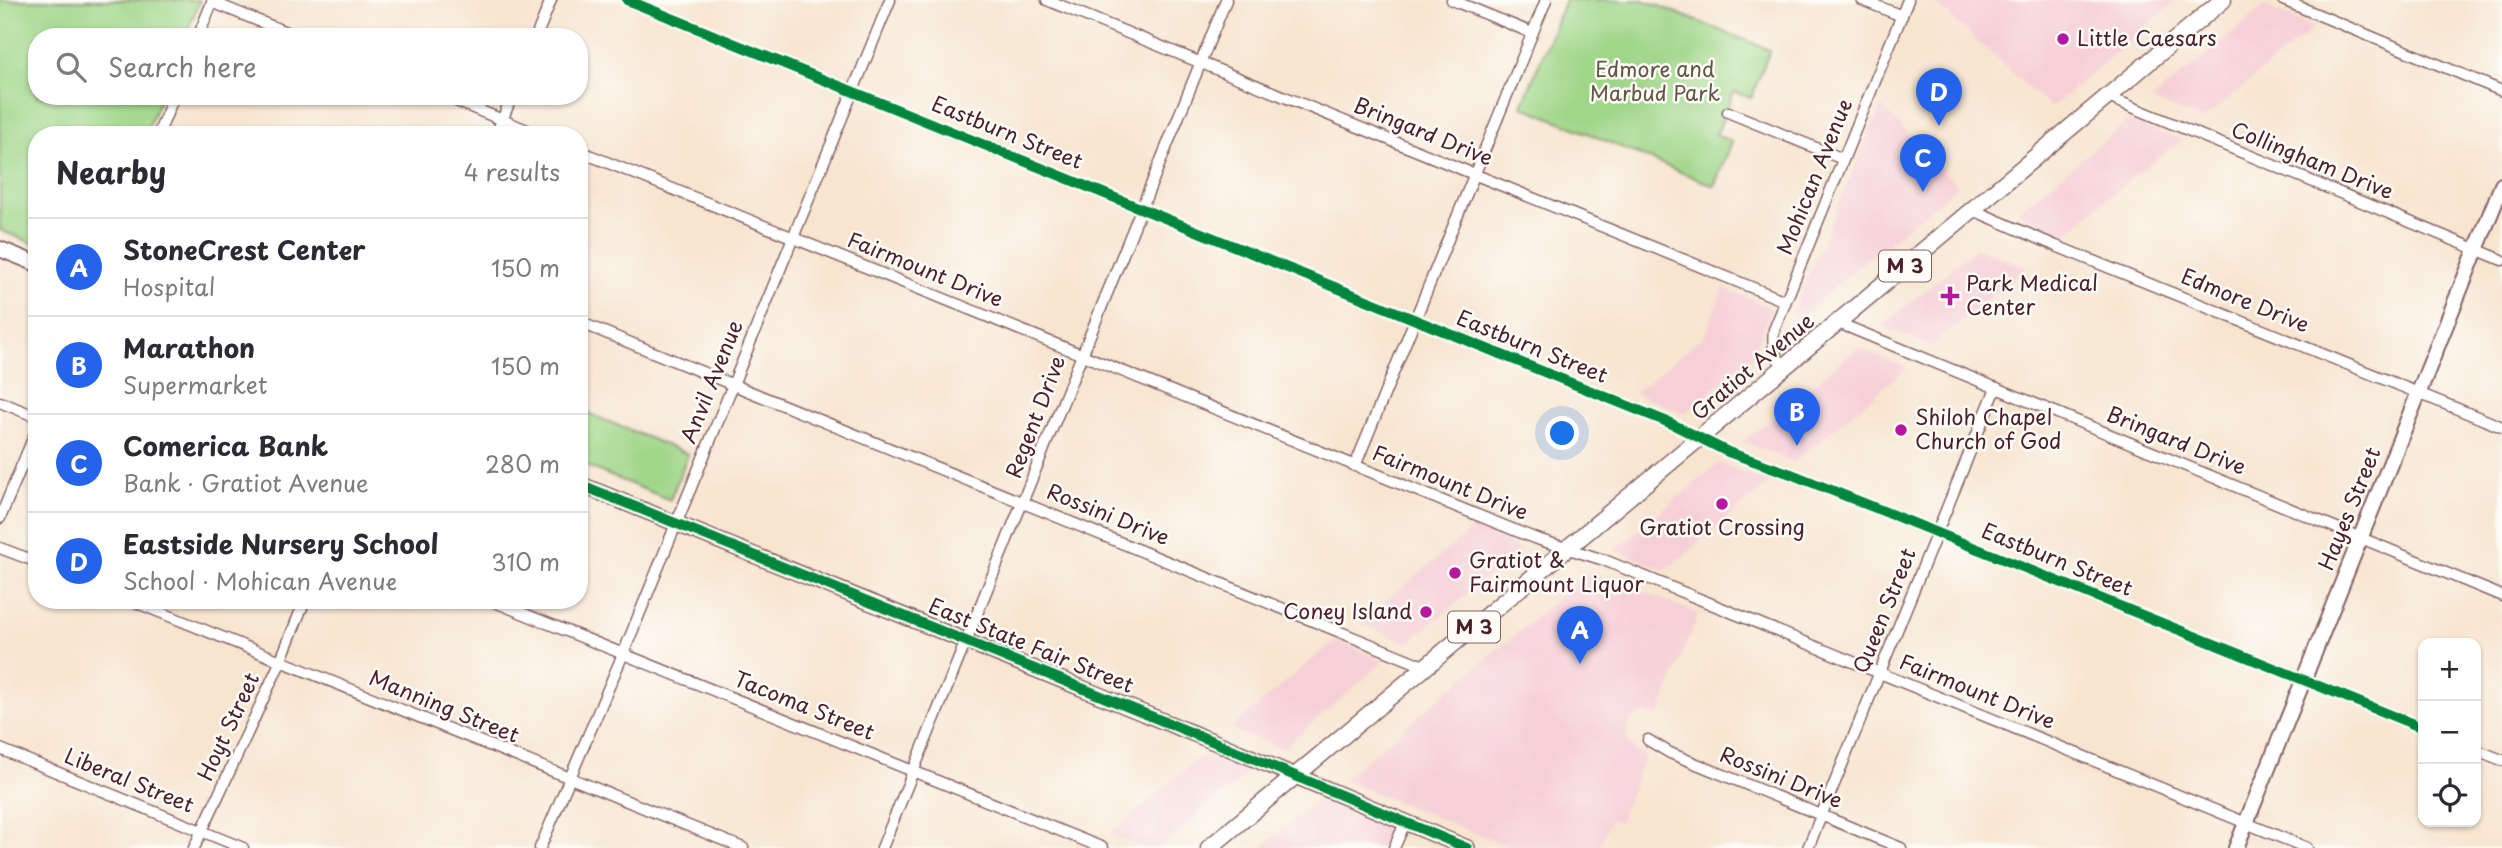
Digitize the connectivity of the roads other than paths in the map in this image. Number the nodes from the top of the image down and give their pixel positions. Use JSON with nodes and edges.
{"nodes":[{"id":1,"x":551,"y":0,"type":"edge"},
{"id":2,"x":627,"y":0,"type":"edge"},
{"id":3,"x":890,"y":0,"type":"edge"},
{"id":4,"x":1047,"y":0,"type":"edge"},
{"id":5,"x":1226,"y":0,"type":"edge"},
{"id":6,"x":1452,"y":0,"type":"edge"},
{"id":7,"x":1546,"y":0,"type":"edge"},
{"id":8,"x":1862,"y":0,"type":"edge"},
{"id":9,"x":1909,"y":0,"type":"edge"},
{"id":10,"x":2223,"y":0,"type":"edge"},
{"id":11,"x":2283,"y":0,"type":"edge"},
{"id":12,"x":213,"y":1,"type":"edge"},
{"id":13,"x":1902,"y":16,"type":"junction"},
{"id":14,"x":202,"y":28,"type":"edge"},
{"id":15,"x":277,"y":28,"type":"edge"},
{"id":16,"x":540,"y":28,"type":"edge"},
{"id":17,"x":1532,"y":33,"type":"junction"},
{"id":18,"x":1201,"y":62,"type":"junction"},
{"id":19,"x":852,"y":91,"type":"junction"},
{"id":20,"x":2502,"y":91,"type":"edge"},
{"id":21,"x":2108,"y":97,"type":"junction"},
{"id":22,"x":170,"y":105,"type":"edge"},
{"id":23,"x":466,"y":105,"type":"edge"},
{"id":24,"x":508,"y":105,"type":"edge"},
{"id":25,"x":1728,"y":112,"type":"dead end"},
{"id":26,"x":502,"y":120,"type":"junction"},
{"id":27,"x":162,"y":126,"type":"edge"},
{"id":28,"x":500,"y":126,"type":"edge"},
{"id":29,"x":517,"y":126,"type":"edge"},
{"id":30,"x":588,"y":155,"type":"edge"},
{"id":31,"x":1843,"y":159,"type":"junction"},
{"id":32,"x":1475,"y":174,"type":"junction"},
{"id":33,"x":2502,"y":185,"type":"edge"},
{"id":34,"x":1141,"y":208,"type":"junction"},
{"id":35,"x":1973,"y":209,"type":"junction"},
{"id":36,"x":792,"y":237,"type":"junction"},
{"id":37,"x":0,"y":249,"type":"edge"},
{"id":38,"x":2476,"y":249,"type":"junction"},
{"id":39,"x":28,"y":260,"type":"edge"},
{"id":40,"x":2502,"y":260,"type":"edge"},
{"id":41,"x":1785,"y":301,"type":"junction"},
{"id":42,"x":1415,"y":320,"type":"junction"},
{"id":43,"x":1836,"y":322,"type":"junction"},
{"id":44,"x":588,"y":326,"type":"edge"},
{"id":45,"x":1081,"y":354,"type":"junction"},
{"id":46,"x":1784,"y":368,"type":"junction"},
{"id":47,"x":732,"y":384,"type":"junction"},
{"id":48,"x":1996,"y":388,"type":"junction"},
{"id":49,"x":2419,"y":393,"type":"junction"},
{"id":50,"x":0,"y":402,"type":"edge"},
{"id":51,"x":28,"y":413,"type":"edge"},
{"id":52,"x":2502,"y":427,"type":"edge"},
{"id":53,"x":1700,"y":438,"type":"junction"},
{"id":54,"x":28,"y":451,"type":"edge"},
{"id":55,"x":1354,"y":466,"type":"junction"},
{"id":56,"x":588,"y":488,"type":"edge"},
{"id":57,"x":1024,"y":502,"type":"junction"},
{"id":58,"x":0,"y":518,"type":"edge"},
{"id":59,"x":675,"y":523,"type":"junction"},
{"id":60,"x":1937,"y":533,"type":"junction"},
{"id":61,"x":2360,"y":538,"type":"junction"},
{"id":62,"x":0,"y":548,"type":"edge"},
{"id":63,"x":1566,"y":549,"type":"junction"},
{"id":64,"x":28,"y":559,"type":"edge"},
{"id":65,"x":2502,"y":596,"type":"edge"},
{"id":66,"x":152,"y":609,"type":"edge"},
{"id":67,"x":301,"y":609,"type":"edge"},
{"id":68,"x":512,"y":609,"type":"edge"},
{"id":69,"x":967,"y":641,"type":"junction"},
{"id":70,"x":623,"y":654,"type":"junction"},
{"id":71,"x":280,"y":661,"type":"junction"},
{"id":72,"x":1426,"y":667,"type":"junction"},
{"id":73,"x":1880,"y":674,"type":"junction"},
{"id":74,"x":2304,"y":680,"type":"junction"},
{"id":75,"x":2418,"y":727,"type":"edge"},
{"id":76,"x":1648,"y":740,"type":"dead end"},
{"id":77,"x":0,"y":749,"type":"edge"},
{"id":78,"x":2481,"y":752,"type":"edge"},
{"id":79,"x":2502,"y":760,"type":"edge"},
{"id":80,"x":913,"y":772,"type":"junction"},
{"id":81,"x":1295,"y":776,"type":"junction"},
{"id":82,"x":570,"y":779,"type":"junction"},
{"id":83,"x":1822,"y":816,"type":"junction"},
{"id":84,"x":1405,"y":823,"type":"junction"},
{"id":85,"x":2246,"y":823,"type":"junction"},
{"id":86,"x":202,"y":831,"type":"junction"},
{"id":87,"x":194,"y":848,"type":"edge"},
{"id":88,"x":243,"y":848,"type":"edge"},
{"id":89,"x":540,"y":848,"type":"edge"},
{"id":90,"x":743,"y":848,"type":"edge"},
{"id":91,"x":882,"y":848,"type":"edge"},
{"id":92,"x":1103,"y":848,"type":"edge"},
{"id":93,"x":1209,"y":848,"type":"edge"},
{"id":94,"x":1394,"y":848,"type":"edge"},
{"id":95,"x":1467,"y":848,"type":"edge"},
{"id":96,"x":1808,"y":848,"type":"edge"},
{"id":97,"x":1901,"y":848,"type":"edge"},
{"id":98,"x":2236,"y":848,"type":"edge"},
{"id":99,"x":2307,"y":848,"type":"edge"}],
"edges":[{"from":1,"to":16,"type":"street"},
{"from":2,"to":19,"type":"street","name":"Eastburn Street"},
{"from":3,"to":19,"type":"street","name":"Anvil Avenue"},
{"from":4,"to":18,"type":"street","name":"Bringard Drive"},
{"from":5,"to":18,"type":"street","name":"Regent Drive"},
{"from":6,"to":17,"type":"street"},
{"from":7,"to":17,"type":"street"},
{"from":8,"to":13,"type":"street"},
{"from":9,"to":13,"type":"street","name":"Mohican Avenue"},
{"from":10,"to":21,"type":"main road","name":"Gratiot Avenue","number":"M 3"},
{"from":11,"to":20,"type":"street"},
{"from":12,"to":14,"type":"street"},
{"from":12,"to":15,"type":"street"},
{"from":13,"to":31,"type":"street","name":"Mohican Avenue"},
{"from":17,"to":32,"type":"street"},
{"from":18,"to":32,"type":"street","name":"Bringard Drive"},
{"from":18,"to":34,"type":"street","name":"Regent Drive"},
{"from":19,"to":34,"type":"street","name":"Eastburn Street"},
{"from":19,"to":36,"type":"street","name":"Anvil Avenue"},
{"from":21,"to":35,"type":"main road","name":"Gratiot Avenue","number":"M 3"},
{"from":21,"to":38,"type":"street","name":"Collingham Drive"},
{"from":22,"to":27,"type":"street"},
{"from":23,"to":26,"type":"street"},
{"from":24,"to":26,"type":"street"},
{"from":25,"to":31,"type":"street"},
{"from":26,"to":28,"type":"street"},
{"from":26,"to":29,"type":"street"},
{"from":30,"to":36,"type":"street","name":"Fairmount Drive"},
{"from":31,"to":41,"type":"street","name":"Mohican Avenue"},
{"from":32,"to":41,"type":"street","name":"Bringard Drive"},
{"from":32,"to":42,"type":"street"},
{"from":33,"to":38,"type":"street","name":"Hayes Street"},
{"from":34,"to":42,"type":"street","name":"Eastburn Street"},
{"from":34,"to":45,"type":"street","name":"Regent Drive"},
{"from":35,"to":43,"type":"main road","name":"Gratiot Avenue","number":"M 3"},
{"from":35,"to":49,"type":"street","name":"Edmore Drive"},
{"from":36,"to":45,"type":"street","name":"Fairmount Drive"},
{"from":36,"to":47,"type":"street","name":"Anvil Avenue"},
{"from":37,"to":39,"type":"street"},
{"from":38,"to":40,"type":"street","name":"Collingham Drive"},
{"from":38,"to":49,"type":"street","name":"Hayes Street"},
{"from":41,"to":46,"type":"street","name":"Mohican Avenue"},
{"from":42,"to":53,"type":"street","name":"Eastburn Street"},
{"from":42,"to":55,"type":"street"},
{"from":43,"to":46,"type":"main road","name":"Gratiot Avenue","number":"M 3"},
{"from":43,"to":48,"type":"street","name":"Bringard Drive"},
{"from":44,"to":47,"type":"street","name":"Rossini Drive"},
{"from":45,"to":55,"type":"street","name":"Fairmount Drive"},
{"from":45,"to":57,"type":"street","name":"Regent Drive"},
{"from":46,"to":53,"type":"main road","name":"Gratiot Avenue","number":"M 3"},
{"from":47,"to":57,"type":"street","name":"Rossini Drive"},
{"from":47,"to":59,"type":"street","name":"Anvil Avenue"},
{"from":48,"to":60,"type":"street","name":"Queen Street"},
{"from":48,"to":61,"type":"street","name":"Bringard Drive"},
{"from":49,"to":52,"type":"street","name":"Edmore Drive"},
{"from":49,"to":61,"type":"street","name":"Hayes Street"},
{"from":50,"to":51,"type":"street"},
{"from":53,"to":60,"type":"street","name":"Eastburn Street"},
{"from":53,"to":63,"type":"main road","name":"Gratiot Avenue","number":"M 3"},
{"from":54,"to":58,"type":"street"},
{"from":55,"to":63,"type":"street","name":"Fairmount Drive"},
{"from":56,"to":59,"type":"street","name":"East State Fair Street"},
{"from":57,"to":69,"type":"street","name":"Regent Drive"},
{"from":57,"to":72,"type":"street","name":"Rossini Drive"},
{"from":59,"to":69,"type":"street","name":"East State Fair Street"},
{"from":59,"to":70,"type":"street","name":"Anvil Avenue"},
{"from":60,"to":73,"type":"street","name":"Queen Street"},
{"from":60,"to":74,"type":"street","name":"Eastburn Street"},
{"from":61,"to":65,"type":"street","name":"Bringard Drive"},
{"from":61,"to":74,"type":"street","name":"Hayes Street"},
{"from":62,"to":64,"type":"street"},
{"from":63,"to":72,"type":"main road","name":"Gratiot Avenue","number":"M 3"},
{"from":63,"to":73,"type":"street","name":"Fairmount Drive"},
{"from":66,"to":71,"type":"street","name":"Manning Street"},
{"from":67,"to":71,"type":"street","name":"Hoyt Street"},
{"from":68,"to":70,"type":"street","name":"Tacoma Street"},
{"from":69,"to":80,"type":"street","name":"Regent Drive"},
{"from":69,"to":81,"type":"street","name":"East State Fair Street"},
{"from":70,"to":80,"type":"street","name":"Tacoma Street"},
{"from":70,"to":82,"type":"street","name":"Anvil Avenue"},
{"from":71,"to":82,"type":"street","name":"Manning Street"},
{"from":71,"to":86,"type":"street","name":"Hoyt Street"},
{"from":72,"to":81,"type":"main road","name":"Gratiot Avenue","number":"M 3"},
{"from":73,"to":83,"type":"street","name":"Queen Street"},
{"from":73,"to":85,"type":"street","name":"Fairmount Drive"},
{"from":74,"to":75,"type":"street","name":"Eastburn Street"},
{"from":74,"to":85,"type":"street","name":"Hayes Street"},
{"from":76,"to":83,"type":"street","name":"Rossini Drive"},
{"from":77,"to":86,"type":"street","name":"Liberal Street"},
{"from":78,"to":79,"type":"street"},
{"from":80,"to":91,"type":"street","name":"Regent Drive"},
{"from":80,"to":92,"type":"street","name":"Tacoma Street"},
{"from":81,"to":84,"type":"street","name":"East State Fair Street"},
{"from":81,"to":93,"type":"main road","name":"Gratiot Avenue","number":"M 3"},
{"from":82,"to":89,"type":"street","name":"Anvil Avenue"},
{"from":82,"to":90,"type":"street","name":"Manning Street"},
{"from":83,"to":96,"type":"street","name":"Queen Street"},
{"from":83,"to":97,"type":"street","name":"Rossini Drive"},
{"from":84,"to":94,"type":"street"},
{"from":84,"to":95,"type":"street","name":"East State Fair Street"},
{"from":85,"to":98,"type":"street","name":"Hayes Street"},
{"from":85,"to":99,"type":"street","name":"Fairmount Drive"},
{"from":86,"to":87,"type":"street","name":"Hoyt Street"},
{"from":86,"to":88,"type":"street","name":"Liberal Street"}]}
